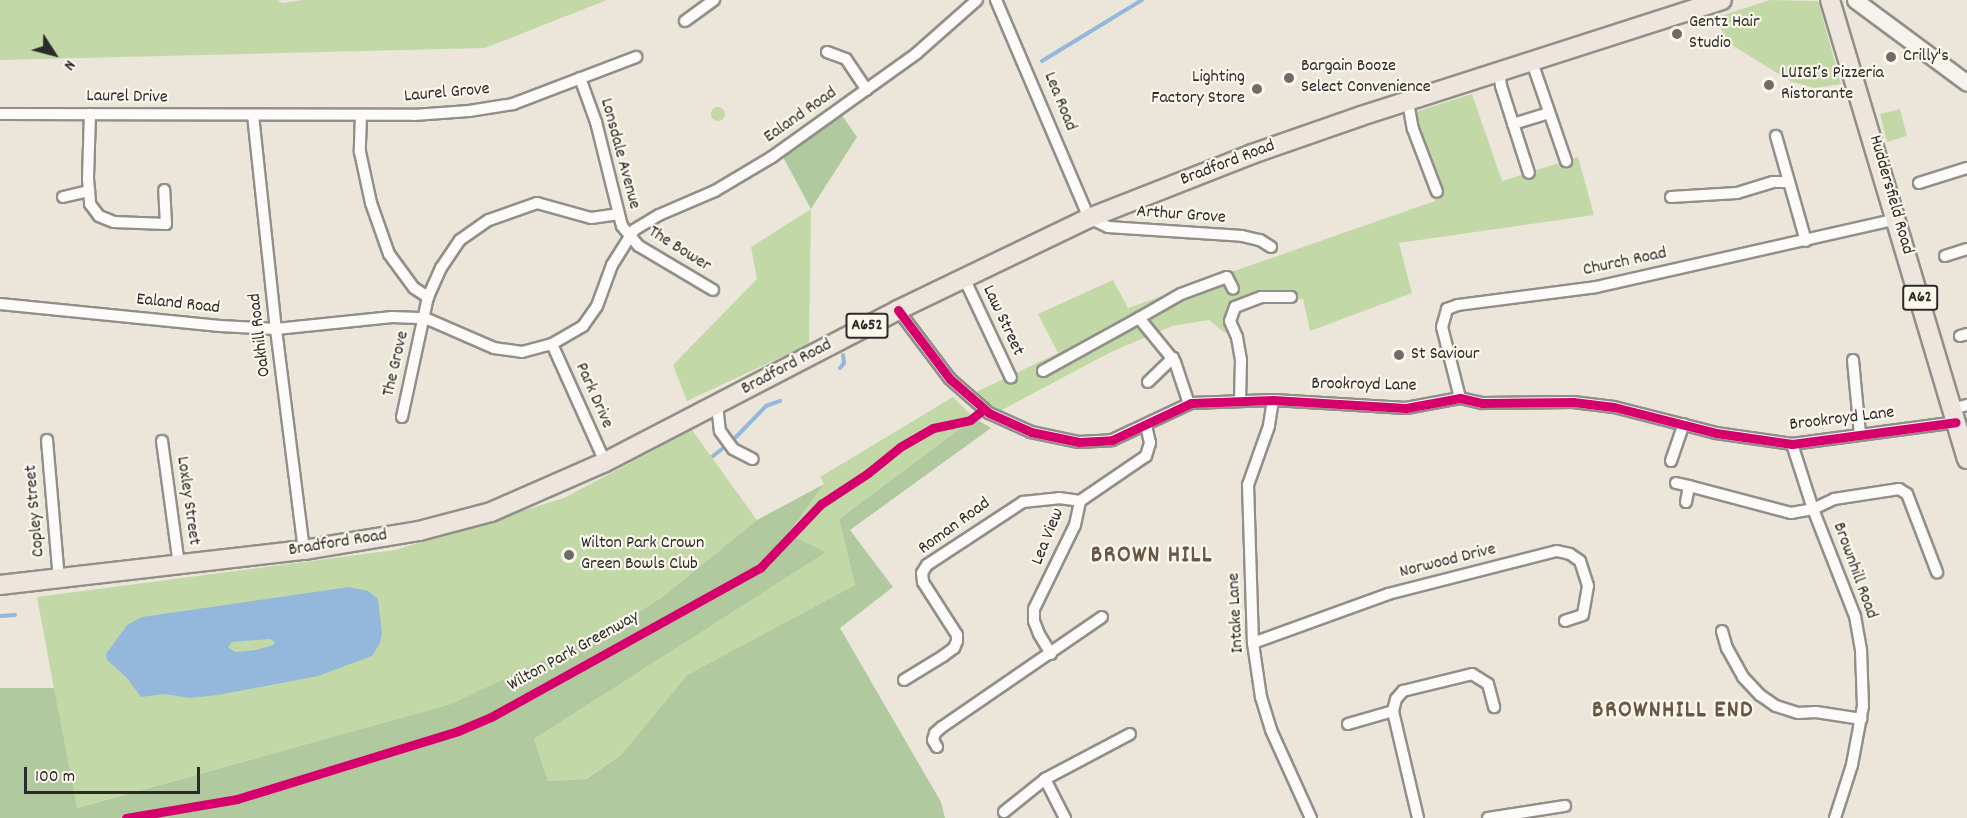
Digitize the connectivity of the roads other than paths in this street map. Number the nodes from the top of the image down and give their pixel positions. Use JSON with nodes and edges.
{"nodes":[{"id":1,"x":714,"y":0,"type":"edge"},
{"id":2,"x":977,"y":0,"type":"edge"},
{"id":3,"x":996,"y":0,"type":"edge"},
{"id":4,"x":1722,"y":0,"type":"edge"},
{"id":5,"x":1830,"y":0,"type":"edge"},
{"id":6,"x":1855,"y":0,"type":"edge"},
{"id":7,"x":685,"y":21,"type":"dead end"},
{"id":8,"x":827,"y":52,"type":"dead end"},
{"id":9,"x":636,"y":57,"type":"dead end"},
{"id":10,"x":1532,"y":62,"type":"junction"},
{"id":11,"x":1499,"y":73,"type":"junction"},
{"id":12,"x":580,"y":78,"type":"junction"},
{"id":13,"x":1967,"y":83,"type":"edge"},
{"id":14,"x":867,"y":90,"type":"junction"},
{"id":15,"x":1408,"y":102,"type":"junction"},
{"id":16,"x":1549,"y":113,"type":"junction"},
{"id":17,"x":0,"y":114,"type":"edge"},
{"id":18,"x":90,"y":114,"type":"junction"},
{"id":19,"x":253,"y":115,"type":"junction"},
{"id":20,"x":361,"y":115,"type":"junction"},
{"id":21,"x":1514,"y":124,"type":"junction"},
{"id":22,"x":1776,"y":136,"type":"dead end"},
{"id":23,"x":1566,"y":161,"type":"dead end"},
{"id":24,"x":1967,"y":168,"type":"edge"},
{"id":25,"x":1530,"y":173,"type":"dead end"},
{"id":26,"x":1789,"y":182,"type":"junction"},
{"id":27,"x":1919,"y":183,"type":"dead end"},
{"id":28,"x":164,"y":190,"type":"dead end"},
{"id":29,"x":89,"y":191,"type":"junction"},
{"id":30,"x":1437,"y":192,"type":"dead end"},
{"id":31,"x":63,"y":197,"type":"dead end"},
{"id":32,"x":1671,"y":197,"type":"dead end"},
{"id":33,"x":618,"y":214,"type":"junction"},
{"id":34,"x":1089,"y":218,"type":"junction"},
{"id":35,"x":1897,"y":219,"type":"junction"},
{"id":36,"x":629,"y":237,"type":"junction"},
{"id":37,"x":1806,"y":241,"type":"junction"},
{"id":38,"x":1271,"y":247,"type":"dead end"},
{"id":39,"x":1967,"y":249,"type":"edge"},
{"id":40,"x":1945,"y":256,"type":"dead end"},
{"id":41,"x":964,"y":279,"type":"junction"},
{"id":42,"x":1233,"y":289,"type":"dead end"},
{"id":43,"x":713,"y":290,"type":"dead end"},
{"id":44,"x":428,"y":297,"type":"junction"},
{"id":45,"x":1292,"y":297,"type":"dead end"},
{"id":46,"x":0,"y":304,"type":"edge"},
{"id":47,"x":898,"y":310,"type":"junction"},
{"id":48,"x":425,"y":318,"type":"junction"},
{"id":49,"x":1139,"y":318,"type":"junction"},
{"id":50,"x":276,"y":329,"type":"junction"},
{"id":51,"x":552,"y":344,"type":"junction"},
{"id":52,"x":1173,"y":358,"type":"junction"},
{"id":53,"x":1853,"y":360,"type":"dead end"},
{"id":54,"x":1043,"y":370,"type":"dead end"},
{"id":55,"x":1011,"y":378,"type":"dead end"},
{"id":56,"x":1148,"y":381,"type":"dead end"},
{"id":57,"x":1460,"y":398,"type":"junction"},
{"id":58,"x":1240,"y":400,"type":"junction"},
{"id":59,"x":1273,"y":400,"type":"junction"},
{"id":60,"x":717,"y":404,"type":"junction"},
{"id":61,"x":1189,"y":404,"type":"junction"},
{"id":62,"x":1958,"y":412,"type":"edge"},
{"id":63,"x":402,"y":417,"type":"dead end"},
{"id":64,"x":1146,"y":424,"type":"junction"},
{"id":65,"x":1684,"y":424,"type":"junction"},
{"id":66,"x":1860,"y":434,"type":"junction"},
{"id":67,"x":47,"y":440,"type":"dead end"},
{"id":68,"x":162,"y":441,"type":"dead end"},
{"id":69,"x":1792,"y":444,"type":"junction"},
{"id":70,"x":753,"y":459,"type":"dead end"},
{"id":71,"x":1967,"y":459,"type":"edge"},
{"id":72,"x":1671,"y":460,"type":"dead end"},
{"id":73,"x":605,"y":462,"type":"junction"},
{"id":74,"x":1676,"y":483,"type":"dead end"},
{"id":75,"x":1689,"y":486,"type":"junction"},
{"id":76,"x":1080,"y":501,"type":"junction"},
{"id":77,"x":1686,"y":502,"type":"dead end"},
{"id":78,"x":1813,"y":509,"type":"junction"},
{"id":79,"x":304,"y":550,"type":"junction"},
{"id":80,"x":179,"y":565,"type":"junction"},
{"id":81,"x":1937,"y":572,"type":"dead end"},
{"id":82,"x":58,"y":580,"type":"junction"},
{"id":83,"x":0,"y":585,"type":"edge"},
{"id":84,"x":1102,"y":617,"type":"dead end"},
{"id":85,"x":1565,"y":621,"type":"dead end"},
{"id":86,"x":1722,"y":631,"type":"dead end"},
{"id":87,"x":1253,"y":643,"type":"junction"},
{"id":88,"x":1051,"y":654,"type":"junction"},
{"id":89,"x":904,"y":680,"type":"dead end"},
{"id":90,"x":1494,"y":707,"type":"dead end"},
{"id":91,"x":1393,"y":711,"type":"junction"},
{"id":92,"x":1861,"y":719,"type":"junction"},
{"id":93,"x":1348,"y":724,"type":"dead end"},
{"id":94,"x":1130,"y":734,"type":"dead end"},
{"id":95,"x":937,"y":747,"type":"dead end"},
{"id":96,"x":1045,"y":778,"type":"junction"},
{"id":97,"x":1565,"y":806,"type":"dead end"},
{"id":98,"x":1004,"y":812,"type":"dead end"},
{"id":99,"x":1065,"y":818,"type":"edge"},
{"id":100,"x":1311,"y":818,"type":"edge"},
{"id":101,"x":1418,"y":818,"type":"edge"},
{"id":102,"x":1488,"y":818,"type":"edge"},
{"id":103,"x":1836,"y":818,"type":"edge"}],
"edges":[{"from":1,"to":7,"type":"street"},
{"from":2,"to":14,"type":"street","name":"Ealand Road"},
{"from":3,"to":34,"type":"street","name":"Lea Road"},
{"from":4,"to":10,"type":"main road","name":"Bradford Road","number":"A652"},
{"from":5,"to":35,"type":"main road","name":"Huddersfield Road","number":"A62"},
{"from":6,"to":13,"type":"street"},
{"from":8,"to":14,"type":"street"},
{"from":9,"to":12,"type":"street","name":"Laurel Grove"},
{"from":10,"to":11,"type":"main road","name":"Bradford Road","number":"A652"},
{"from":10,"to":16,"type":"street"},
{"from":11,"to":15,"type":"main road","name":"Bradford Road","number":"A652"},
{"from":11,"to":21,"type":"street"},
{"from":12,"to":20,"type":"street","name":"Laurel Grove"},
{"from":12,"to":33,"type":"street","name":"Lonsdale Avenue"},
{"from":14,"to":36,"type":"street","name":"Ealand Road"},
{"from":15,"to":30,"type":"street"},
{"from":15,"to":34,"type":"main road","name":"Bradford Road","number":"A652"},
{"from":16,"to":21,"type":"street"},
{"from":16,"to":23,"type":"street"},
{"from":17,"to":18,"type":"street","name":"Laurel Drive"},
{"from":18,"to":19,"type":"street","name":"Laurel Drive"},
{"from":18,"to":29,"type":"street"},
{"from":19,"to":20,"type":"street","name":"Laurel Grove"},
{"from":19,"to":50,"type":"street","name":"Oakhill Road"},
{"from":20,"to":44,"type":"street"},
{"from":21,"to":25,"type":"street"},
{"from":22,"to":26,"type":"street"},
{"from":24,"to":27,"type":"street"},
{"from":26,"to":32,"type":"street"},
{"from":26,"to":37,"type":"street"},
{"from":28,"to":29,"type":"street"},
{"from":29,"to":31,"type":"street"},
{"from":33,"to":36,"type":"street","name":"Lonsdale Avenue"},
{"from":33,"to":44,"type":"street","name":"The Grove"},
{"from":34,"to":38,"type":"street","name":"Arthur Grove"},
{"from":34,"to":41,"type":"main road","name":"Bradford Road","number":"A652"},
{"from":35,"to":37,"type":"street","name":"Church Road"},
{"from":35,"to":62,"type":"main road","name":"Huddersfield Road","number":"A62"},
{"from":36,"to":43,"type":"street","name":"The Bower"},
{"from":36,"to":51,"type":"street"},
{"from":37,"to":57,"type":"street","name":"Church Road"},
{"from":39,"to":40,"type":"street"},
{"from":41,"to":47,"type":"main road","name":"Bradford Road","number":"A652"},
{"from":41,"to":55,"type":"street","name":"Law Street"},
{"from":42,"to":49,"type":"street"},
{"from":44,"to":48,"type":"street","name":"The Grove"},
{"from":45,"to":58,"type":"street"},
{"from":46,"to":50,"type":"street","name":"Ealand Road"},
{"from":47,"to":60,"type":"main road","name":"Bradford Road","number":"A652"},
{"from":47,"to":64,"type":"street","name":"Brookroyd Lane"},
{"from":48,"to":50,"type":"street","name":"Ealand Road"},
{"from":48,"to":51,"type":"street"},
{"from":48,"to":63,"type":"street","name":"The Grove"},
{"from":49,"to":52,"type":"street"},
{"from":49,"to":54,"type":"street"},
{"from":50,"to":79,"type":"street","name":"Oakhill Road"},
{"from":51,"to":73,"type":"street","name":"Park Drive"},
{"from":52,"to":56,"type":"street"},
{"from":52,"to":61,"type":"street"},
{"from":53,"to":66,"type":"street"},
{"from":57,"to":59,"type":"street","name":"Brookroyd Lane"},
{"from":57,"to":65,"type":"street","name":"Brookroyd Lane"},
{"from":58,"to":59,"type":"street","name":"Brookroyd Lane"},
{"from":58,"to":61,"type":"street","name":"Brookroyd Lane"},
{"from":59,"to":87,"type":"street","name":"Intake Lane"},
{"from":60,"to":70,"type":"street"},
{"from":60,"to":73,"type":"main road","name":"Bradford Road","number":"A652"},
{"from":61,"to":64,"type":"street","name":"Brookroyd Lane"},
{"from":62,"to":66,"type":"street","name":"Brookroyd Lane"},
{"from":62,"to":71,"type":"main road","name":"Huddersfield Road","number":"A62"},
{"from":64,"to":76,"type":"street","name":"Lea View"},
{"from":65,"to":69,"type":"street","name":"Brookroyd Lane"},
{"from":65,"to":72,"type":"street"},
{"from":66,"to":69,"type":"street","name":"Brookroyd Lane"},
{"from":67,"to":82,"type":"street","name":"Copley Street"},
{"from":68,"to":80,"type":"street","name":"Loxley Street"},
{"from":69,"to":78,"type":"street","name":"Brownhill Road"},
{"from":73,"to":79,"type":"main road","name":"Bradford Road","number":"A652"},
{"from":74,"to":75,"type":"street"},
{"from":75,"to":77,"type":"street"},
{"from":75,"to":78,"type":"street"},
{"from":76,"to":88,"type":"street","name":"Lea View"},
{"from":76,"to":89,"type":"street","name":"Roman Road"},
{"from":78,"to":81,"type":"street"},
{"from":78,"to":92,"type":"street","name":"Brownhill Road"},
{"from":79,"to":80,"type":"main road","name":"Bradford Road","number":"A652"},
{"from":80,"to":82,"type":"main road","name":"Bradford Road","number":"A652"},
{"from":82,"to":83,"type":"main road","name":"Bradford Road","number":"A652"},
{"from":84,"to":88,"type":"street"},
{"from":85,"to":87,"type":"street","name":"Norwood Drive"},
{"from":86,"to":92,"type":"street"},
{"from":87,"to":100,"type":"street","name":"Intake Lane"},
{"from":88,"to":95,"type":"street"},
{"from":90,"to":91,"type":"street"},
{"from":91,"to":93,"type":"street"},
{"from":91,"to":101,"type":"street"},
{"from":92,"to":103,"type":"street","name":"Brownhill Road"},
{"from":94,"to":96,"type":"street"},
{"from":96,"to":98,"type":"street"},
{"from":96,"to":99,"type":"street"},
{"from":97,"to":102,"type":"street"}]}
